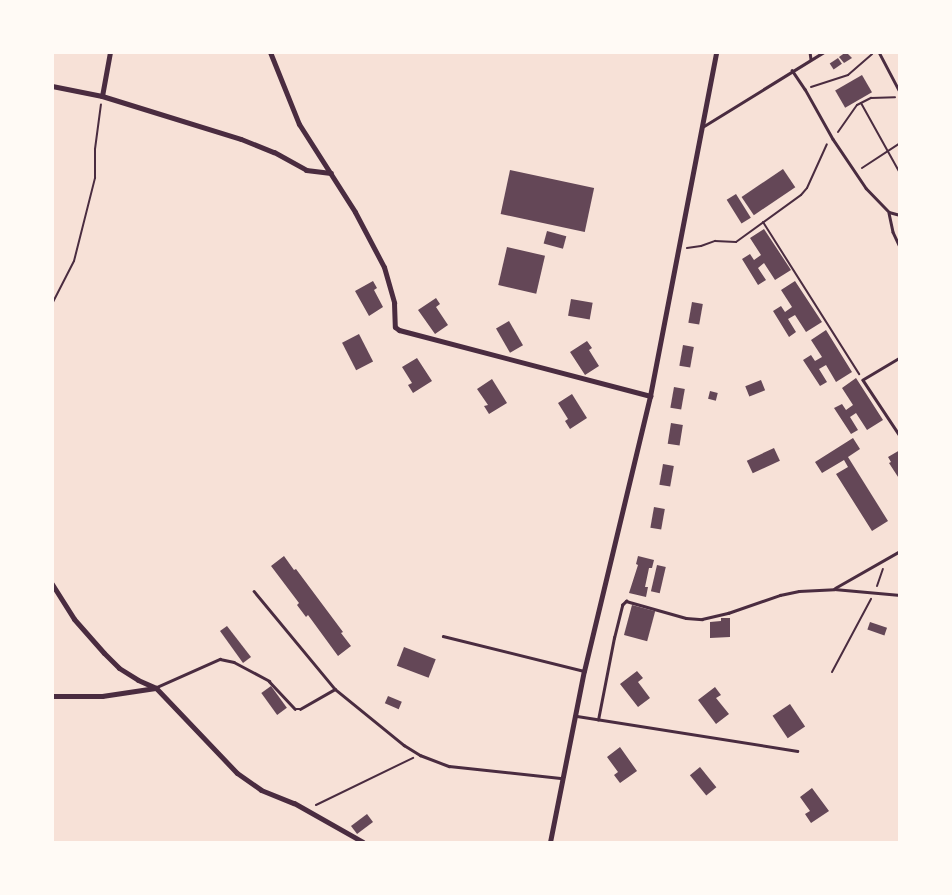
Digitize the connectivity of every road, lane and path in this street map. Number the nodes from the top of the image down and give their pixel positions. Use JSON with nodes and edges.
{"nodes":[{"id":1,"x":110,"y":52,"type":"edge"},
{"id":2,"x":270,"y":52,"type":"edge"},
{"id":3,"x":716,"y":52,"type":"edge"},
{"id":4,"x":810,"y":52,"type":"edge"},
{"id":5,"x":824,"y":52,"type":"edge"},
{"id":6,"x":873,"y":52,"type":"edge"},
{"id":7,"x":879,"y":52,"type":"edge"},
{"id":8,"x":811,"y":59,"type":"junction"},
{"id":9,"x":792,"y":70,"type":"junction"},
{"id":10,"x":52,"y":86,"type":"edge"},
{"id":11,"x":805,"y":89,"type":"junction"},
{"id":12,"x":900,"y":92,"type":"edge"},
{"id":13,"x":102,"y":96,"type":"junction"},
{"id":14,"x":900,"y":96,"type":"edge"},
{"id":15,"x":861,"y":103,"type":"junction"},
{"id":16,"x":702,"y":127,"type":"junction"},
{"id":17,"x":830,"y":135,"type":"junction"},
{"id":18,"x":833,"y":140,"type":"junction"},
{"id":19,"x":900,"y":143,"type":"edge"},
{"id":20,"x":887,"y":151,"type":"junction"},
{"id":21,"x":856,"y":173,"type":"junction"},
{"id":22,"x":900,"y":173,"type":"edge"},
{"id":23,"x":330,"y":174,"type":"junction"},
{"id":24,"x":888,"y":212,"type":"junction"},
{"id":25,"x":900,"y":215,"type":"edge"},
{"id":26,"x":763,"y":222,"type":"junction"},
{"id":27,"x":900,"y":247,"type":"edge"},
{"id":28,"x":679,"y":249,"type":"junction"},
{"id":29,"x":52,"y":304,"type":"edge"},
{"id":30,"x":900,"y":358,"type":"edge"},
{"id":31,"x":863,"y":380,"type":"junction"},
{"id":32,"x":650,"y":396,"type":"junction"},
{"id":33,"x":900,"y":436,"type":"edge"},
{"id":34,"x":900,"y":551,"type":"edge"},
{"id":35,"x":888,"y":558,"type":"junction"},
{"id":36,"x":52,"y":584,"type":"edge"},
{"id":37,"x":834,"y":589,"type":"junction"},
{"id":38,"x":254,"y":591,"type":"dead end"},
{"id":39,"x":873,"y":594,"type":"junction"},
{"id":40,"x":900,"y":595,"type":"edge"},
{"id":41,"x":443,"y":636,"type":"dead end"},
{"id":42,"x":584,"y":671,"type":"junction"},
{"id":43,"x":832,"y":672,"type":"dead end"},
{"id":44,"x":156,"y":688,"type":"junction"},
{"id":45,"x":335,"y":689,"type":"junction"},
{"id":46,"x":52,"y":696,"type":"edge"},
{"id":47,"x":575,"y":716,"type":"junction"},
{"id":48,"x":598,"y":720,"type":"junction"},
{"id":49,"x":797,"y":751,"type":"dead end"},
{"id":50,"x":420,"y":755,"type":"junction"},
{"id":51,"x":562,"y":778,"type":"junction"},
{"id":52,"x":313,"y":807,"type":"dead end"},
{"id":53,"x":363,"y":842,"type":"edge"},
{"id":54,"x":550,"y":842,"type":"edge"}],
"edges":[{"from":1,"to":13,"type":"street"},
{"from":2,"to":23,"type":"street"},
{"from":3,"to":16,"type":"street"},
{"from":4,"to":8,"type":"lane"},
{"from":5,"to":8,"type":"lane"},
{"from":6,"to":11,"type":"path"},
{"from":7,"to":12,"type":"lane"},
{"from":8,"to":9,"type":"lane"},
{"from":9,"to":11,"type":"lane"},
{"from":9,"to":16,"type":"lane"},
{"from":10,"to":13,"type":"street"},
{"from":11,"to":17,"type":"lane"},
{"from":13,"to":23,"type":"street"},
{"from":13,"to":29,"type":"path"},
{"from":14,"to":15,"type":"path"},
{"from":15,"to":18,"type":"path"},
{"from":15,"to":20,"type":"path"},
{"from":16,"to":28,"type":"street"},
{"from":17,"to":18,"type":"lane"},
{"from":17,"to":26,"type":"path"},
{"from":18,"to":21,"type":"lane"},
{"from":19,"to":20,"type":"path"},
{"from":20,"to":21,"type":"path"},
{"from":20,"to":22,"type":"path"},
{"from":21,"to":24,"type":"lane"},
{"from":23,"to":32,"type":"street"},
{"from":24,"to":25,"type":"lane"},
{"from":24,"to":27,"type":"lane"},
{"from":26,"to":28,"type":"path"},
{"from":26,"to":31,"type":"path"},
{"from":28,"to":32,"type":"street"},
{"from":30,"to":31,"type":"lane"},
{"from":31,"to":33,"type":"lane"},
{"from":32,"to":42,"type":"street"},
{"from":34,"to":35,"type":"lane"},
{"from":35,"to":37,"type":"lane"},
{"from":35,"to":39,"type":"path"},
{"from":36,"to":44,"type":"street"},
{"from":37,"to":39,"type":"lane"},
{"from":37,"to":48,"type":"lane"},
{"from":38,"to":45,"type":"lane"},
{"from":39,"to":40,"type":"lane"},
{"from":39,"to":43,"type":"path"},
{"from":41,"to":42,"type":"lane"},
{"from":42,"to":47,"type":"street"},
{"from":44,"to":45,"type":"lane"},
{"from":44,"to":46,"type":"street"},
{"from":44,"to":53,"type":"street"},
{"from":45,"to":50,"type":"lane"},
{"from":47,"to":48,"type":"lane"},
{"from":47,"to":51,"type":"street"},
{"from":48,"to":49,"type":"lane"},
{"from":50,"to":51,"type":"lane"},
{"from":50,"to":52,"type":"path"},
{"from":51,"to":54,"type":"street"}]}
